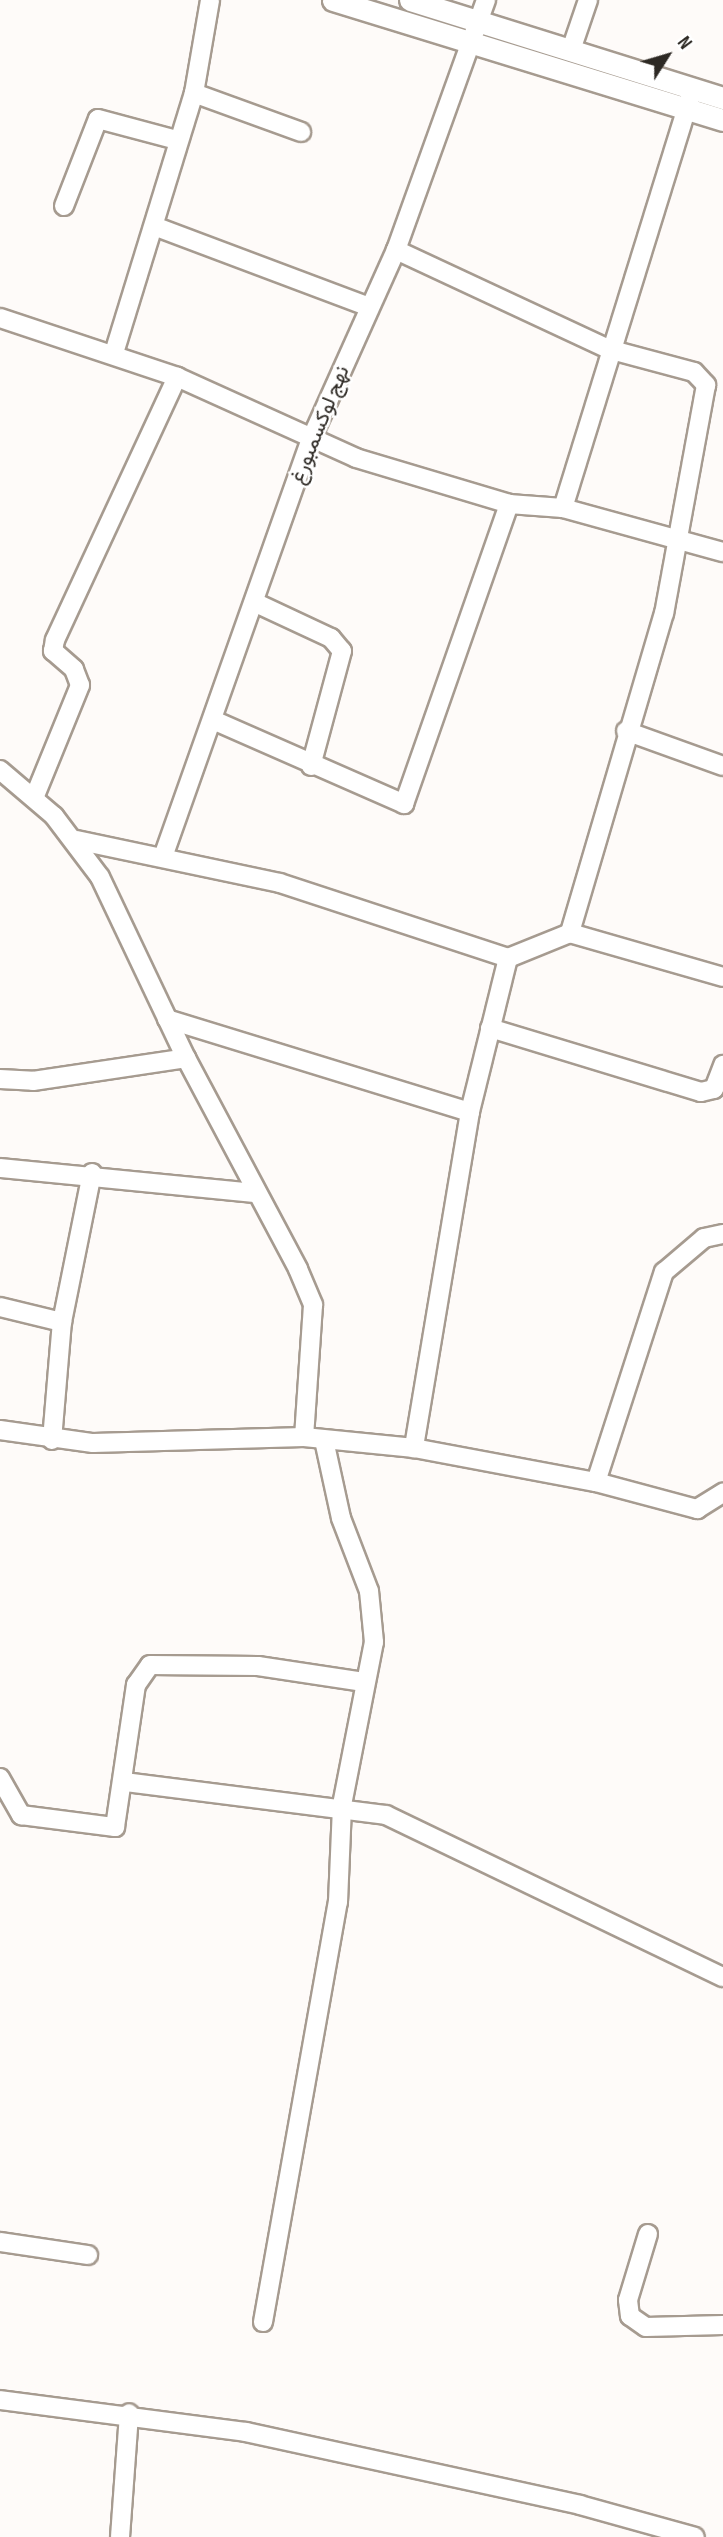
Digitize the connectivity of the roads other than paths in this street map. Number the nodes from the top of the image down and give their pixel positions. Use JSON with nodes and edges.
{"nodes":[{"id":1,"x":210,"y":0,"type":"edge"},
{"id":2,"x":333,"y":0,"type":"edge"},
{"id":3,"x":410,"y":0,"type":"edge"},
{"id":4,"x":486,"y":0,"type":"edge"},
{"id":5,"x":588,"y":0,"type":"edge"},
{"id":6,"x":480,"y":23,"type":"junction"},
{"id":7,"x":473,"y":47,"type":"junction"},
{"id":8,"x":571,"y":50,"type":"junction"},
{"id":9,"x":194,"y":93,"type":"junction"},
{"id":10,"x":690,"y":97,"type":"junction"},
{"id":11,"x":723,"y":97,"type":"edge"},
{"id":12,"x":723,"y":120,"type":"edge"},
{"id":13,"x":301,"y":132,"type":"dead end"},
{"id":14,"x":177,"y":141,"type":"junction"},
{"id":15,"x":64,"y":206,"type":"dead end"},
{"id":16,"x":155,"y":226,"type":"junction"},
{"id":17,"x":396,"y":250,"type":"junction"},
{"id":18,"x":369,"y":307,"type":"junction"},
{"id":19,"x":0,"y":318,"type":"edge"},
{"id":20,"x":608,"y":349,"type":"junction"},
{"id":21,"x":114,"y":353,"type":"junction"},
{"id":22,"x":177,"y":377,"type":"junction"},
{"id":23,"x":312,"y":437,"type":"junction"},
{"id":24,"x":509,"y":504,"type":"junction"},
{"id":25,"x":563,"y":508,"type":"junction"},
{"id":26,"x":679,"y":541,"type":"junction"},
{"id":27,"x":723,"y":552,"type":"edge"},
{"id":28,"x":256,"y":603,"type":"junction"},
{"id":29,"x":213,"y":720,"type":"junction"},
{"id":30,"x":626,"y":731,"type":"junction"},
{"id":31,"x":311,"y":766,"type":"junction"},
{"id":32,"x":723,"y":766,"type":"edge"},
{"id":33,"x":0,"y":770,"type":"edge"},
{"id":34,"x":34,"y":798,"type":"junction"},
{"id":35,"x":76,"y":840,"type":"junction"},
{"id":36,"x":164,"y":854,"type":"junction"},
{"id":37,"x":570,"y":933,"type":"junction"},
{"id":38,"x":508,"y":958,"type":"junction"},
{"id":39,"x":723,"y":977,"type":"edge"},
{"id":40,"x":167,"y":1018,"type":"junction"},
{"id":41,"x":490,"y":1028,"type":"junction"},
{"id":42,"x":186,"y":1058,"type":"junction"},
{"id":43,"x":723,"y":1065,"type":"edge"},
{"id":44,"x":0,"y":1079,"type":"edge"},
{"id":45,"x":470,"y":1112,"type":"junction"},
{"id":46,"x":0,"y":1168,"type":"edge"},
{"id":47,"x":92,"y":1173,"type":"junction"},
{"id":48,"x":256,"y":1193,"type":"junction"},
{"id":49,"x":723,"y":1234,"type":"edge"},
{"id":50,"x":0,"y":1307,"type":"edge"},
{"id":51,"x":62,"y":1322,"type":"junction"},
{"id":52,"x":0,"y":1430,"type":"edge"},
{"id":53,"x":304,"y":1437,"type":"junction"},
{"id":54,"x":52,"y":1440,"type":"junction"},
{"id":55,"x":324,"y":1440,"type":"junction"},
{"id":56,"x":414,"y":1448,"type":"junction"},
{"id":57,"x":596,"y":1482,"type":"junction"},
{"id":58,"x":723,"y":1493,"type":"edge"},
{"id":59,"x":364,"y":1682,"type":"junction"},
{"id":60,"x":0,"y":1778,"type":"edge"},
{"id":61,"x":125,"y":1782,"type":"junction"},
{"id":62,"x":342,"y":1805,"type":"junction"},
{"id":63,"x":723,"y":1978,"type":"edge"},
{"id":64,"x":648,"y":2234,"type":"dead end"},
{"id":65,"x":0,"y":2242,"type":"edge"},
{"id":66,"x":88,"y":2255,"type":"dead end"},
{"id":67,"x":263,"y":2322,"type":"dead end"},
{"id":68,"x":723,"y":2325,"type":"edge"},
{"id":69,"x":0,"y":2400,"type":"edge"},
{"id":70,"x":129,"y":2413,"type":"junction"},
{"id":71,"x":120,"y":2537,"type":"edge"},
{"id":72,"x":695,"y":2537,"type":"edge"}],
"edges":[{"from":1,"to":9,"type":"street"},
{"from":2,"to":7,"type":"street"},
{"from":3,"to":6,"type":"street"},
{"from":4,"to":6,"type":"street","name":"نهج لوكسمبورغ"},
{"from":5,"to":8,"type":"street"},
{"from":6,"to":7,"type":"street","name":"نهج لوكسمبورغ"},
{"from":6,"to":8,"type":"street"},
{"from":7,"to":10,"type":"street"},
{"from":7,"to":17,"type":"street","name":"نهج لوكسمبورغ"},
{"from":8,"to":10,"type":"street"},
{"from":9,"to":13,"type":"street"},
{"from":9,"to":14,"type":"street"},
{"from":10,"to":11,"type":"street"},
{"from":10,"to":12,"type":"street"},
{"from":10,"to":20,"type":"street"},
{"from":14,"to":15,"type":"street"},
{"from":14,"to":16,"type":"street"},
{"from":16,"to":18,"type":"street"},
{"from":16,"to":21,"type":"street"},
{"from":17,"to":18,"type":"street","name":"نهج لوكسمبورغ"},
{"from":17,"to":20,"type":"street"},
{"from":18,"to":23,"type":"street","name":"نهج لوكسمبورغ"},
{"from":19,"to":21,"type":"street"},
{"from":20,"to":25,"type":"street"},
{"from":20,"to":26,"type":"street"},
{"from":21,"to":22,"type":"street"},
{"from":22,"to":23,"type":"street"},
{"from":22,"to":34,"type":"street"},
{"from":23,"to":24,"type":"street"},
{"from":23,"to":28,"type":"street","name":"نهج لوكسمبورغ"},
{"from":24,"to":25,"type":"street"},
{"from":24,"to":31,"type":"street"},
{"from":25,"to":26,"type":"street"},
{"from":26,"to":27,"type":"street"},
{"from":26,"to":30,"type":"street"},
{"from":28,"to":29,"type":"street","name":"نهج لوكسمبورغ"},
{"from":28,"to":31,"type":"street"},
{"from":29,"to":31,"type":"street"},
{"from":29,"to":36,"type":"street","name":"نهج لوكسمبورغ"},
{"from":30,"to":32,"type":"street"},
{"from":30,"to":37,"type":"street"},
{"from":33,"to":34,"type":"street"},
{"from":34,"to":35,"type":"street"},
{"from":35,"to":36,"type":"street"},
{"from":35,"to":40,"type":"street"},
{"from":36,"to":38,"type":"street"},
{"from":37,"to":38,"type":"street"},
{"from":37,"to":39,"type":"street"},
{"from":38,"to":41,"type":"street"},
{"from":40,"to":42,"type":"street"},
{"from":40,"to":45,"type":"street"},
{"from":41,"to":43,"type":"street"},
{"from":41,"to":45,"type":"street"},
{"from":42,"to":44,"type":"street"},
{"from":42,"to":48,"type":"street"},
{"from":45,"to":56,"type":"street"},
{"from":46,"to":47,"type":"street"},
{"from":47,"to":48,"type":"street"},
{"from":47,"to":51,"type":"street"},
{"from":48,"to":53,"type":"street"},
{"from":49,"to":57,"type":"street"},
{"from":50,"to":51,"type":"street"},
{"from":51,"to":54,"type":"street"},
{"from":52,"to":54,"type":"street"},
{"from":53,"to":54,"type":"street"},
{"from":53,"to":55,"type":"street"},
{"from":55,"to":56,"type":"street"},
{"from":55,"to":59,"type":"street"},
{"from":56,"to":57,"type":"street"},
{"from":57,"to":58,"type":"street"},
{"from":59,"to":61,"type":"street"},
{"from":59,"to":62,"type":"street"},
{"from":60,"to":61,"type":"street"},
{"from":61,"to":62,"type":"street"},
{"from":62,"to":63,"type":"street"},
{"from":62,"to":67,"type":"street"},
{"from":64,"to":68,"type":"street"},
{"from":65,"to":66,"type":"street"},
{"from":69,"to":70,"type":"street"},
{"from":70,"to":71,"type":"street"},
{"from":70,"to":72,"type":"street"}]}
